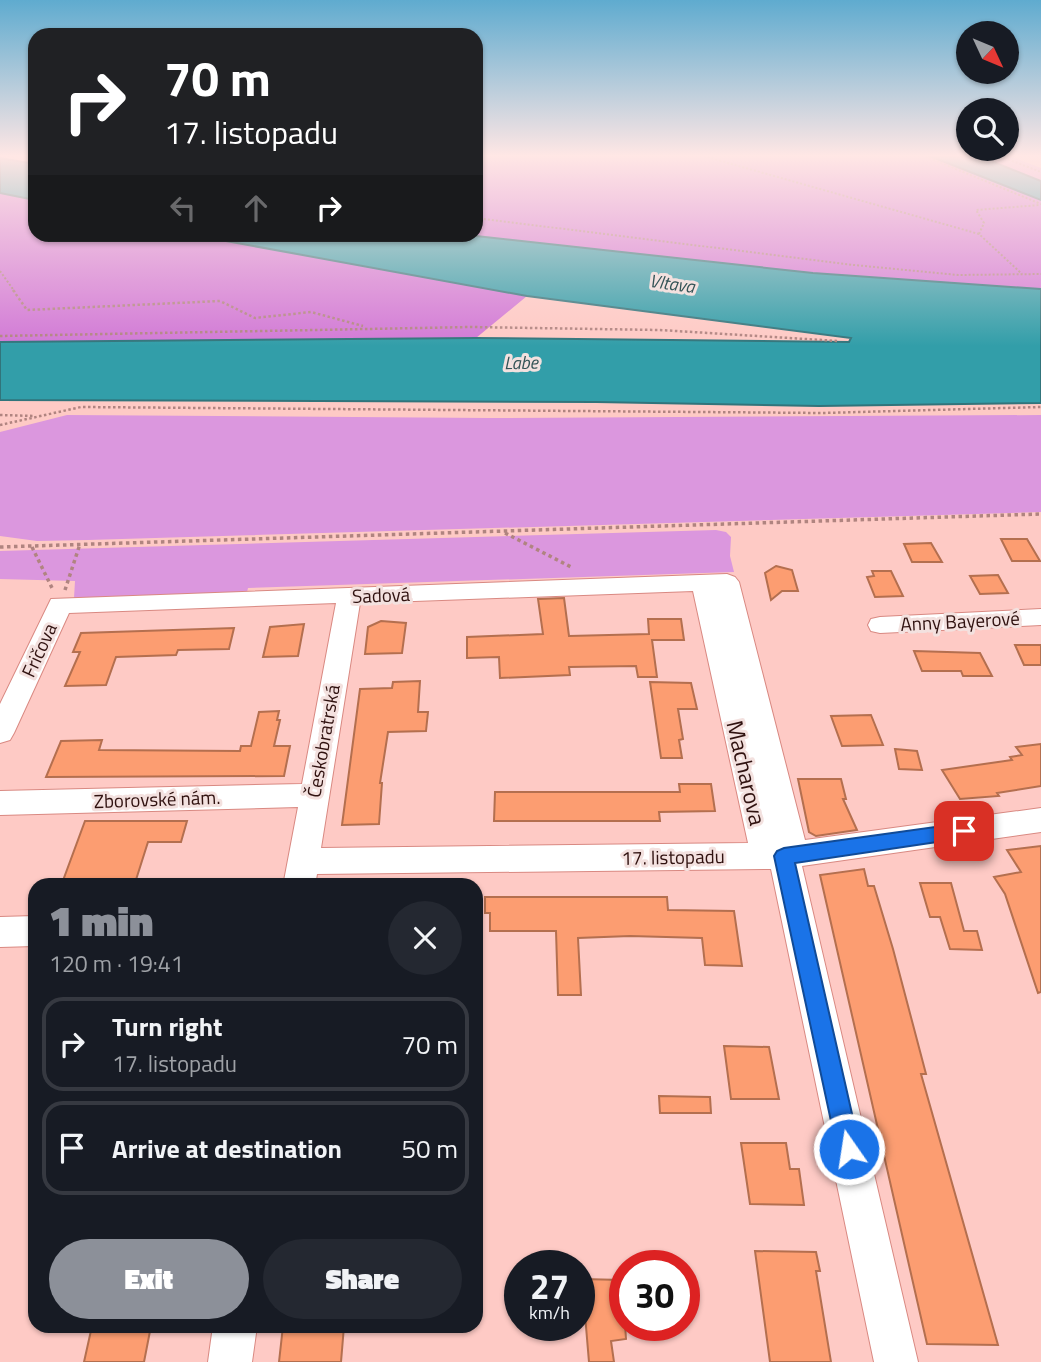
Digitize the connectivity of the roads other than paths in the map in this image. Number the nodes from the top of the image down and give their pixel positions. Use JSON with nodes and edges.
{"nodes":[{"id":1,"x":715,"y":583,"type":"joint"},
{"id":2,"x":349,"y":597,"type":"junction"},
{"id":3,"x":60,"y":605,"type":"joint"},
{"id":4,"x":1041,"y":617,"type":"edge"},
{"id":5,"x":880,"y":625,"type":"dead end"},
{"id":6,"x":0,"y":733,"type":"edge"},
{"id":7,"x":313,"y":795,"type":"junction"},
{"id":8,"x":0,"y":803,"type":"edge"},
{"id":9,"x":1041,"y":820,"type":"edge"},
{"id":10,"x":784,"y":856,"type":"junction"},
{"id":11,"x":300,"y":873,"type":"edge"},
{"id":12,"x":28,"y":931,"type":"edge"},
{"id":13,"x":0,"y":932,"type":"edge"},
{"id":14,"x":234,"y":1333,"type":"edge"},
{"id":15,"x":230,"y":1362,"type":"edge"},
{"id":16,"x":896,"y":1362,"type":"edge"}],
"edges":[{"from":1,"to":2,"type":"street","name":"Sadová"},
{"from":1,"to":10,"type":"street","name":"Macharova"},
{"from":2,"to":3,"type":"street","name":"Sadová"},
{"from":2,"to":7,"type":"street","name":"Českobratrská"},
{"from":3,"to":6,"type":"street","name":"Fričova"},
{"from":4,"to":5,"type":"street","name":"Anny Bayerové"},
{"from":7,"to":8,"type":"street","name":"Zborovské nám."},
{"from":7,"to":11,"type":"street","name":"Českobratrská"},
{"from":9,"to":10,"type":"street","name":"17. listopadu"},
{"from":10,"to":11,"type":"street","name":"17. listopadu"},
{"from":10,"to":16,"type":"street"},
{"from":12,"to":13,"type":"street"},
{"from":14,"to":15,"type":"street"}]}
